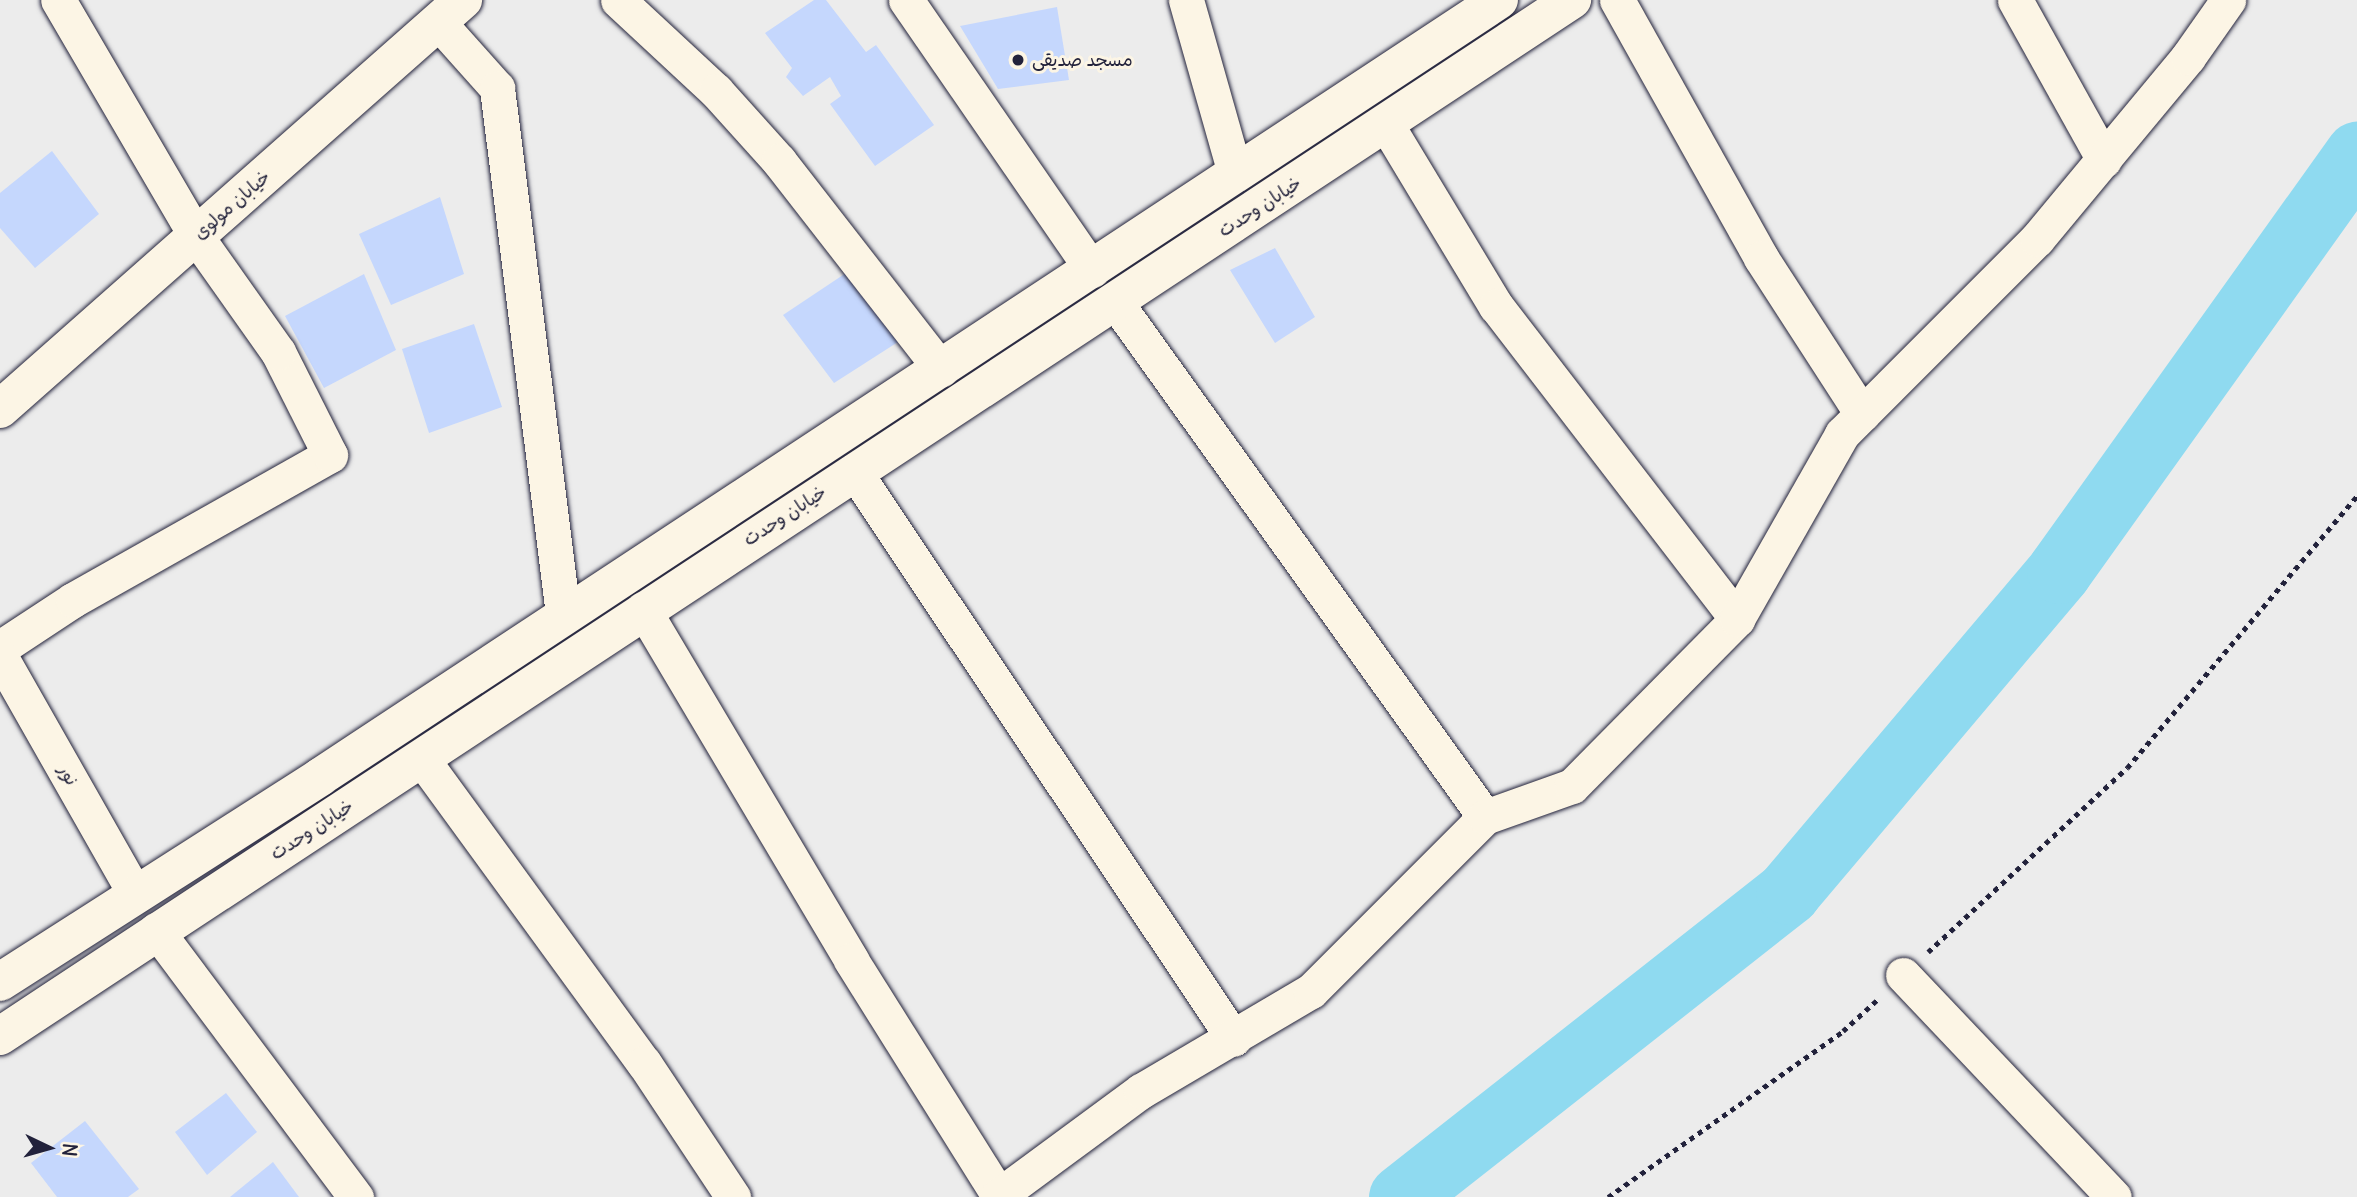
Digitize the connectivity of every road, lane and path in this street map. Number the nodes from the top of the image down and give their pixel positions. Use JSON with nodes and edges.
{"nodes":[{"id":1,"x":58,"y":0,"type":"edge"},
{"id":2,"x":618,"y":0,"type":"edge"},
{"id":3,"x":906,"y":0,"type":"edge"},
{"id":4,"x":1186,"y":0,"type":"edge"},
{"id":5,"x":1499,"y":0,"type":"edge"},
{"id":6,"x":1572,"y":0,"type":"edge"},
{"id":7,"x":1617,"y":0,"type":"edge"},
{"id":8,"x":2015,"y":0,"type":"edge"},
{"id":9,"x":2228,"y":0,"type":"edge"},
{"id":10,"x":451,"y":11,"type":"edge"},
{"id":11,"x":1386,"y":124,"type":"junction"},
{"id":12,"x":2104,"y":160,"type":"junction"},
{"id":13,"x":1235,"y":173,"type":"junction"},
{"id":14,"x":196,"y":236,"type":"junction"},
{"id":15,"x":1092,"y":270,"type":"junction"},
{"id":16,"x":1114,"y":300,"type":"junction"},
{"id":17,"x":941,"y":369,"type":"junction"},
{"id":18,"x":0,"y":409,"type":"edge"},
{"id":19,"x":1862,"y":414,"type":"junction"},
{"id":20,"x":854,"y":471,"type":"junction"},
{"id":21,"x":2357,"y":496,"type":"edge"},
{"id":22,"x":643,"y":609,"type":"junction"},
{"id":23,"x":563,"y":614,"type":"junction"},
{"id":24,"x":1737,"y":619,"type":"junction"},
{"id":25,"x":0,"y":648,"type":"edge"},
{"id":26,"x":582,"y":649,"type":"junction"},
{"id":27,"x":0,"y":656,"type":"edge"},
{"id":28,"x":422,"y":759,"type":"junction"},
{"id":29,"x":1485,"y":817,"type":"junction"},
{"id":30,"x":136,"y":895,"type":"junction"},
{"id":31,"x":156,"y":930,"type":"junction"},
{"id":32,"x":1903,"y":975,"type":"junction"},
{"id":33,"x":0,"y":982,"type":"edge"},
{"id":34,"x":0,"y":1036,"type":"edge"},
{"id":35,"x":1234,"y":1039,"type":"junction"},
{"id":36,"x":998,"y":1196,"type":"edge"},
{"id":37,"x":356,"y":1197,"type":"edge"},
{"id":38,"x":733,"y":1197,"type":"edge"},
{"id":39,"x":1608,"y":1197,"type":"edge"},
{"id":40,"x":2114,"y":1197,"type":"edge"}],
"edges":[{"from":1,"to":14,"type":"street"},
{"from":2,"to":17,"type":"street"},
{"from":3,"to":15,"type":"street"},
{"from":4,"to":13,"type":"street"},
{"from":5,"to":13,"type":"street"},
{"from":6,"to":11,"type":"street","name":"خیابان وحدت"},
{"from":7,"to":19,"type":"street"},
{"from":8,"to":12,"type":"street"},
{"from":9,"to":12,"type":"street"},
{"from":10,"to":14,"type":"street","name":"خیابان مولوی"},
{"from":10,"to":23,"type":"street"},
{"from":11,"to":16,"type":"street","name":"خیابان وحدت"},
{"from":11,"to":24,"type":"street"},
{"from":12,"to":19,"type":"street"},
{"from":13,"to":15,"type":"street"},
{"from":14,"to":18,"type":"street","name":"خیابان مولوی"},
{"from":14,"to":25,"type":"street"},
{"from":15,"to":16,"type":"street"},
{"from":15,"to":17,"type":"street"},
{"from":16,"to":20,"type":"street","name":"خیابان وحدت"},
{"from":16,"to":29,"type":"street"},
{"from":17,"to":23,"type":"street"},
{"from":19,"to":24,"type":"street"},
{"from":20,"to":22,"type":"street","name":"خیابان وحدت"},
{"from":20,"to":35,"type":"street"},
{"from":21,"to":32,"type":"path"},
{"from":22,"to":26,"type":"street","name":"خیابان وحدت"},
{"from":22,"to":36,"type":"street"},
{"from":23,"to":26,"type":"street"},
{"from":23,"to":30,"type":"street"},
{"from":24,"to":29,"type":"street"},
{"from":26,"to":28,"type":"street","name":"خیابان وحدت"},
{"from":27,"to":30,"type":"street","name":"نور"},
{"from":28,"to":31,"type":"street","name":"خیابان وحدت"},
{"from":28,"to":38,"type":"street"},
{"from":29,"to":35,"type":"street"},
{"from":30,"to":31,"type":"street"},
{"from":30,"to":33,"type":"street"},
{"from":31,"to":34,"type":"street","name":"خیابان وحدت"},
{"from":31,"to":37,"type":"street"},
{"from":32,"to":39,"type":"path"},
{"from":32,"to":40,"type":"street"},
{"from":35,"to":36,"type":"street"}]}
